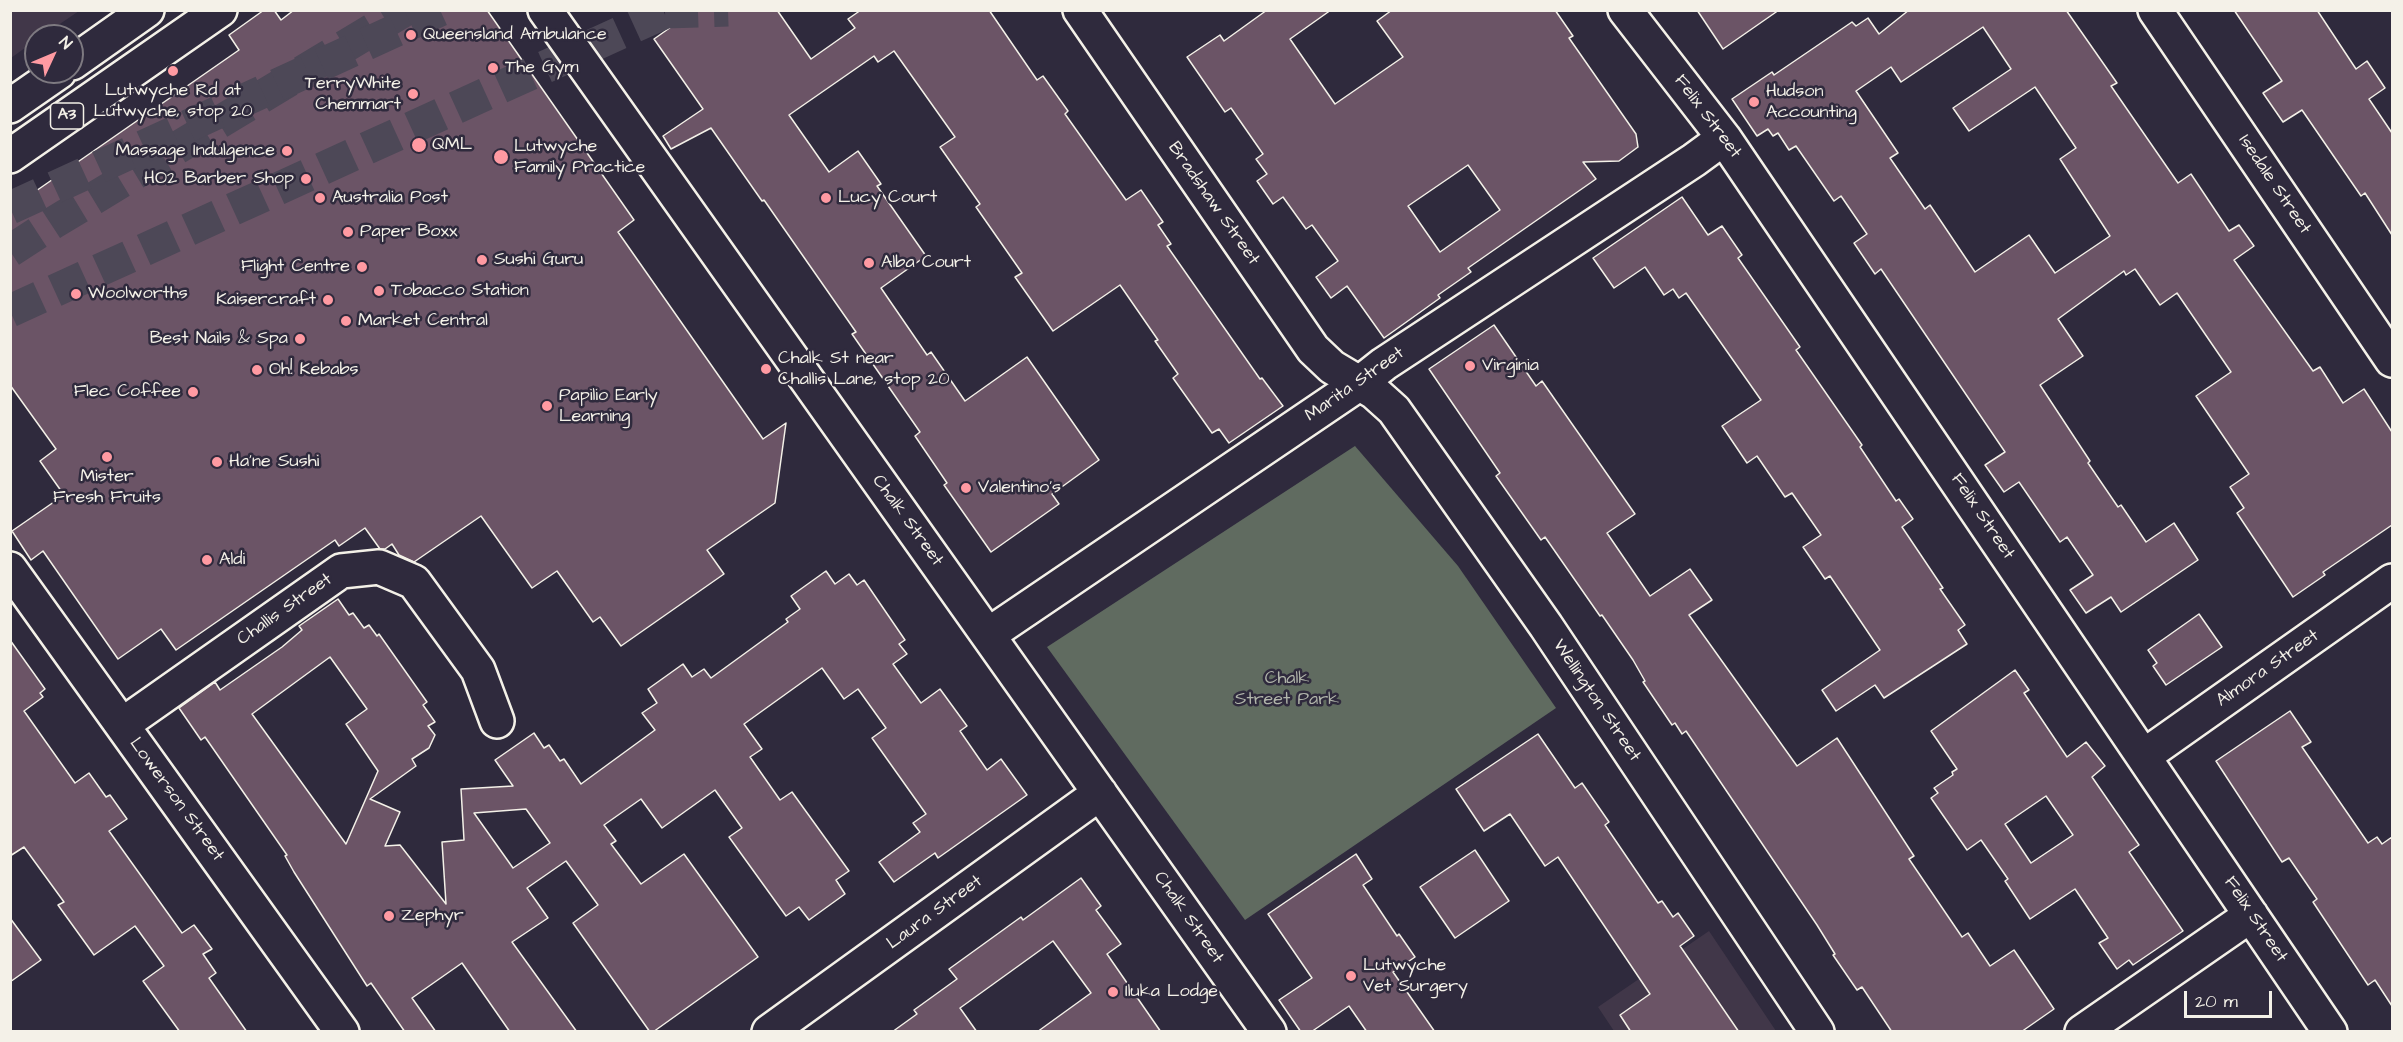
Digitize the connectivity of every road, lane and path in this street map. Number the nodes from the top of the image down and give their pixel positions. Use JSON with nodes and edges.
{"nodes":[{"id":1,"x":147,"y":10,"type":"edge"},
{"id":2,"x":220,"y":10,"type":"edge"},
{"id":3,"x":545,"y":10,"type":"edge"},
{"id":4,"x":1080,"y":10,"type":"edge"},
{"id":5,"x":1625,"y":10,"type":"edge"},
{"id":6,"x":2155,"y":10,"type":"edge"},
{"id":7,"x":84,"y":55,"type":"edge"},
{"id":8,"x":42,"y":84,"type":"edge"},
{"id":9,"x":10,"y":106,"type":"edge"},
{"id":10,"x":1724,"y":138,"type":"junction"},
{"id":11,"x":10,"y":156,"type":"edge"},
{"id":12,"x":2392,"y":360,"type":"edge"},
{"id":13,"x":1360,"y":383,"type":"junction"},
{"id":14,"x":10,"y":569,"type":"edge"},
{"id":15,"x":2392,"y":581,"type":"edge"},
{"id":16,"x":988,"y":635,"type":"junction"},
{"id":17,"x":497,"y":721,"type":"dead end"},
{"id":18,"x":122,"y":725,"type":"junction"},
{"id":19,"x":2144,"y":756,"type":"junction"},
{"id":20,"x":1100,"y":794,"type":"junction"},
{"id":21,"x":2252,"y":915,"type":"junction"},
{"id":22,"x":342,"y":1032,"type":"edge"},
{"id":23,"x":769,"y":1032,"type":"edge"},
{"id":24,"x":1269,"y":1032,"type":"edge"},
{"id":25,"x":1817,"y":1032,"type":"edge"},
{"id":26,"x":2082,"y":1032,"type":"edge"},
{"id":27,"x":2330,"y":1032,"type":"edge"}],
"edges":[{"from":1,"to":7,"type":"main road"},
{"from":2,"to":11,"type":"main road","number":"A3"},
{"from":3,"to":16,"type":"main road","name":"Chalk Street"},
{"from":4,"to":13,"type":"main road","name":"Bradshaw Street"},
{"from":5,"to":10,"type":"main road","name":"Felix Street"},
{"from":6,"to":12,"type":"main road","name":"Isedale Street"},
{"from":8,"to":9,"type":"main road","number":"A3"},
{"from":10,"to":13,"type":"main road","name":"Marita Street"},
{"from":10,"to":19,"type":"main road","name":"Felix Street"},
{"from":13,"to":16,"type":"main road","name":"Marita Street"},
{"from":13,"to":25,"type":"main road","name":"Wellington Street"},
{"from":14,"to":18,"type":"main road","name":"Lowerson Street"},
{"from":15,"to":19,"type":"main road","name":"Almora Street"},
{"from":16,"to":20,"type":"main road","name":"Chalk Street"},
{"from":17,"to":18,"type":"main road","name":"Challis Street"},
{"from":18,"to":22,"type":"main road","name":"Lowerson Street"},
{"from":19,"to":21,"type":"main road","name":"Felix Street"},
{"from":20,"to":23,"type":"main road","name":"Laura Street"},
{"from":20,"to":24,"type":"main road","name":"Chalk Street"},
{"from":21,"to":26,"type":"main road"},
{"from":21,"to":27,"type":"main road","name":"Felix Street"}]}
